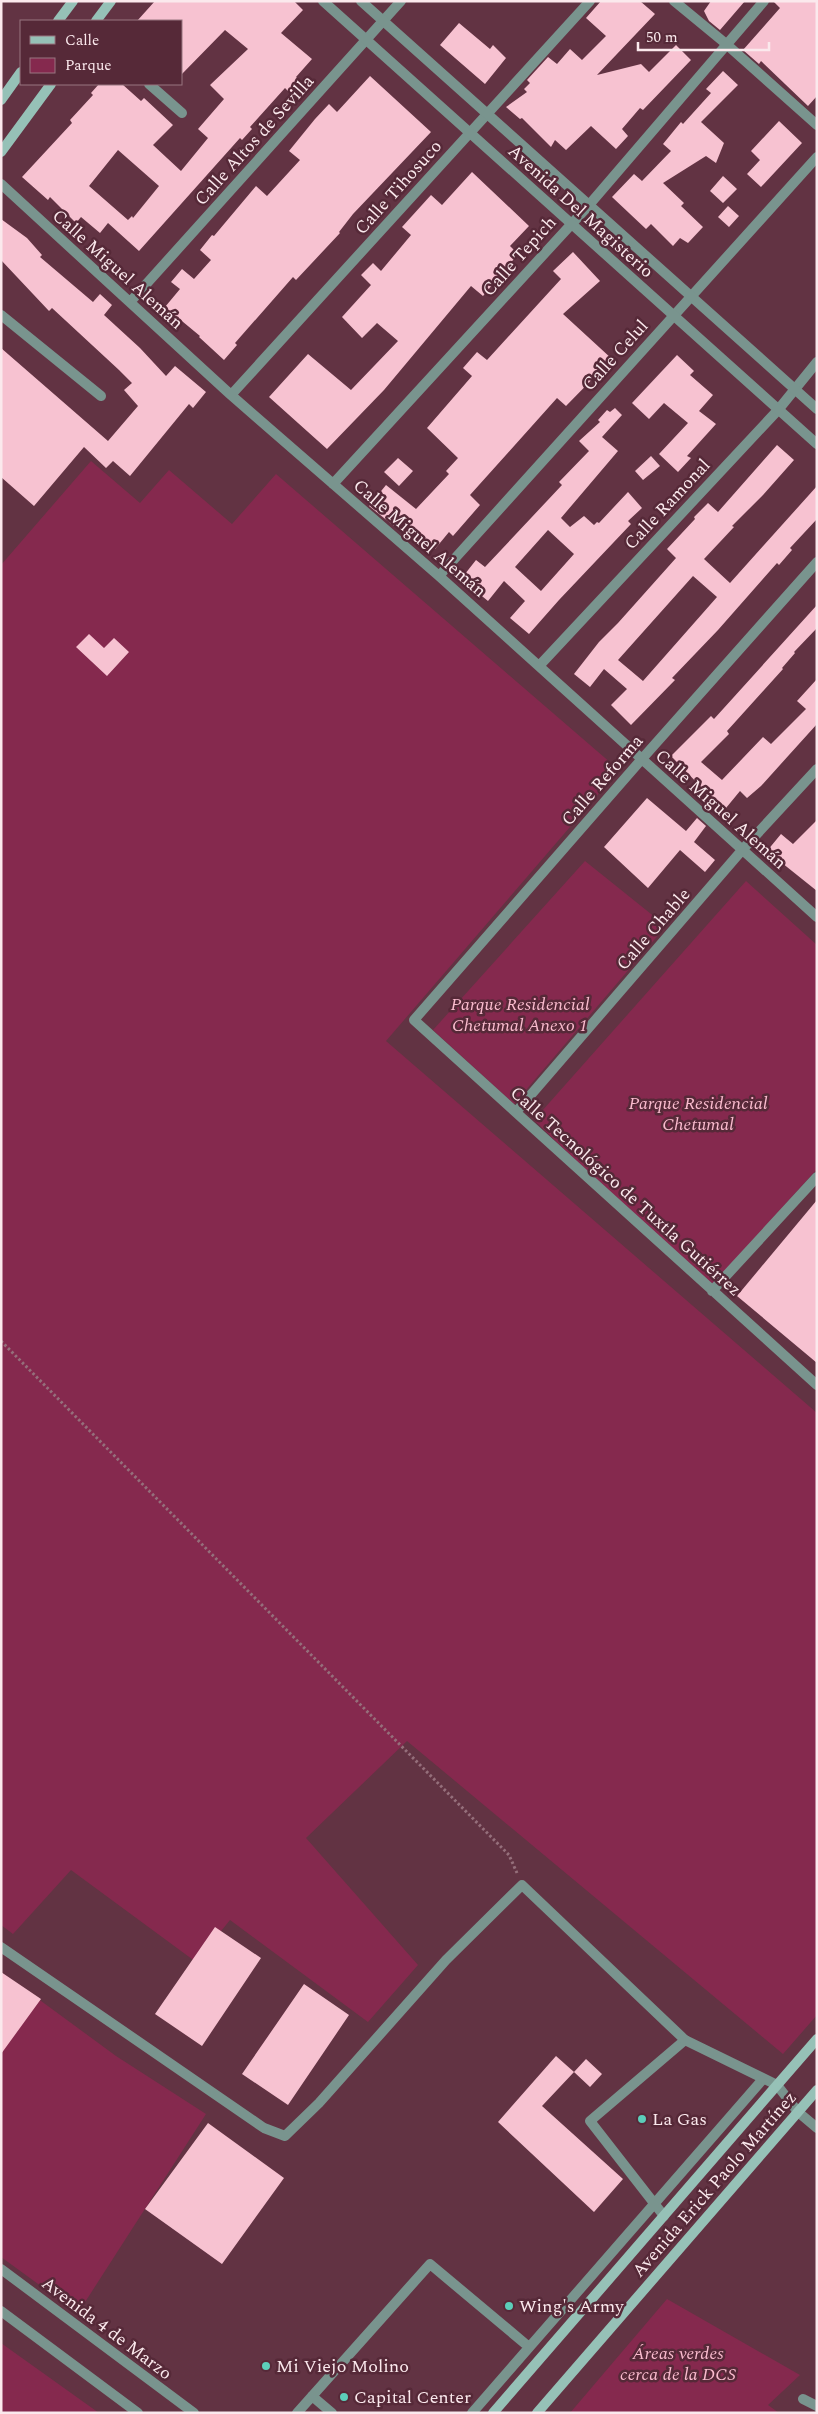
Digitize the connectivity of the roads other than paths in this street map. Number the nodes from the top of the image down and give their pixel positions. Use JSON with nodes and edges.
{"nodes":[{"id":1,"x":73,"y":1,"type":"edge"},
{"id":2,"x":111,"y":1,"type":"edge"},
{"id":3,"x":323,"y":1,"type":"edge"},
{"id":4,"x":361,"y":1,"type":"edge"},
{"id":5,"x":401,"y":1,"type":"edge"},
{"id":6,"x":590,"y":1,"type":"edge"},
{"id":7,"x":674,"y":1,"type":"edge"},
{"id":8,"x":764,"y":1,"type":"edge"},
{"id":9,"x":59,"y":20,"type":"edge"},
{"id":10,"x":97,"y":20,"type":"edge"},
{"id":11,"x":383,"y":21,"type":"junction"},
{"id":12,"x":367,"y":40,"type":"junction"},
{"id":13,"x":725,"y":43,"type":"junction"},
{"id":14,"x":20,"y":73,"type":"edge"},
{"id":15,"x":50,"y":85,"type":"edge"},
{"id":16,"x":150,"y":85,"type":"edge"},
{"id":17,"x":1,"y":100,"type":"edge"},
{"id":18,"x":182,"y":113,"type":"dead end"},
{"id":19,"x":486,"y":113,"type":"junction"},
{"id":20,"x":817,"y":126,"type":"edge"},
{"id":21,"x":470,"y":133,"type":"junction"},
{"id":22,"x":1,"y":152,"type":"edge"},
{"id":23,"x":817,"y":157,"type":"edge"},
{"id":24,"x":1,"y":184,"type":"edge"},
{"id":25,"x":589,"y":205,"type":"junction"},
{"id":26,"x":570,"y":223,"type":"junction"},
{"id":27,"x":692,"y":297,"type":"junction"},
{"id":28,"x":131,"y":301,"type":"junction"},
{"id":29,"x":1,"y":315,"type":"edge"},
{"id":30,"x":672,"y":315,"type":"junction"},
{"id":31,"x":817,"y":362,"type":"edge"},
{"id":32,"x":794,"y":388,"type":"junction"},
{"id":33,"x":231,"y":394,"type":"junction"},
{"id":34,"x":101,"y":396,"type":"dead end"},
{"id":35,"x":817,"y":409,"type":"edge"},
{"id":36,"x":778,"y":410,"type":"junction"},
{"id":37,"x":817,"y":444,"type":"edge"},
{"id":38,"x":334,"y":484,"type":"junction"},
{"id":39,"x":817,"y":562,"type":"edge"},
{"id":40,"x":439,"y":576,"type":"junction"},
{"id":41,"x":539,"y":666,"type":"junction"},
{"id":42,"x":641,"y":760,"type":"junction"},
{"id":43,"x":817,"y":769,"type":"edge"},
{"id":44,"x":743,"y":849,"type":"junction"},
{"id":45,"x":817,"y":917,"type":"edge"},
{"id":46,"x":414,"y":1020,"type":"joint"},
{"id":47,"x":516,"y":1112,"type":"junction"},
{"id":48,"x":817,"y":1177,"type":"edge"},
{"id":49,"x":712,"y":1292,"type":"junction"},
{"id":50,"x":817,"y":1386,"type":"edge"},
{"id":51,"x":1,"y":1947,"type":"edge"},
{"id":52,"x":817,"y":2039,"type":"edge"},
{"id":53,"x":685,"y":2040,"type":"junction"},
{"id":54,"x":762,"y":2079,"type":"junction"},
{"id":55,"x":777,"y":2085,"type":"junction"},
{"id":56,"x":817,"y":2090,"type":"edge"},
{"id":57,"x":798,"y":2112,"type":"junction"},
{"id":58,"x":817,"y":2128,"type":"edge"},
{"id":59,"x":653,"y":2205,"type":"junction"},
{"id":60,"x":664,"y":2216,"type":"junction"},
{"id":61,"x":614,"y":2249,"type":"junction"},
{"id":62,"x":1,"y":2269,"type":"edge"},
{"id":63,"x":618,"y":2269,"type":"junction"},
{"id":64,"x":1,"y":2311,"type":"edge"},
{"id":65,"x":529,"y":2347,"type":"junction"},
{"id":66,"x":312,"y":2396,"type":"junction"},
{"id":67,"x":803,"y":2399,"type":"dead end"},
{"id":68,"x":817,"y":2406,"type":"edge"},
{"id":69,"x":329,"y":2412,"type":"edge"},
{"id":70,"x":138,"y":2413,"type":"edge"},
{"id":71,"x":194,"y":2413,"type":"edge"},
{"id":72,"x":297,"y":2413,"type":"edge"},
{"id":73,"x":472,"y":2413,"type":"edge"},
{"id":74,"x":493,"y":2413,"type":"edge"},
{"id":75,"x":537,"y":2413,"type":"edge"}],
"edges":[{"from":1,"to":9,"type":"main road"},
{"from":2,"to":10,"type":"main road"},
{"from":3,"to":12,"type":"street","name":"Avenida Del Magisterio"},
{"from":4,"to":11,"type":"street","name":"Avenida Del Magisterio"},
{"from":5,"to":11,"type":"street","name":"Calle Altos de Sevilla"},
{"from":6,"to":19,"type":"street","name":"Calle Tihosuco"},
{"from":7,"to":13,"type":"street"},
{"from":8,"to":13,"type":"street","name":"Calle Tepich"},
{"from":11,"to":12,"type":"street","name":"Calle Altos de Sevilla"},
{"from":11,"to":19,"type":"street","name":"Avenida Del Magisterio"},
{"from":12,"to":21,"type":"street","name":"Avenida Del Magisterio"},
{"from":12,"to":28,"type":"street","name":"Calle Altos de Sevilla"},
{"from":13,"to":20,"type":"street"},
{"from":13,"to":25,"type":"street","name":"Calle Tepich"},
{"from":14,"to":17,"type":"main road"},
{"from":15,"to":22,"type":"main road"},
{"from":16,"to":18,"type":"street"},
{"from":19,"to":21,"type":"street","name":"Calle Tihosuco"},
{"from":19,"to":25,"type":"street","name":"Avenida Del Magisterio"},
{"from":21,"to":26,"type":"street","name":"Avenida Del Magisterio"},
{"from":21,"to":33,"type":"street","name":"Calle Tihosuco"},
{"from":23,"to":27,"type":"street","name":"Calle Celul"},
{"from":24,"to":28,"type":"street","name":"Calle Miguel Alemán"},
{"from":25,"to":26,"type":"street","name":"Calle Tepich"},
{"from":25,"to":27,"type":"street","name":"Avenida Del Magisterio"},
{"from":26,"to":30,"type":"street","name":"Avenida Del Magisterio"},
{"from":26,"to":38,"type":"street","name":"Calle Tepich"},
{"from":27,"to":30,"type":"street","name":"Calle Celul"},
{"from":27,"to":32,"type":"street","name":"Avenida Del Magisterio"},
{"from":28,"to":33,"type":"street","name":"Calle Miguel Alemán"},
{"from":29,"to":34,"type":"street"},
{"from":30,"to":36,"type":"street","name":"Avenida Del Magisterio"},
{"from":30,"to":40,"type":"street","name":"Calle Celul"},
{"from":31,"to":32,"type":"street","name":"Calle Ramonal"},
{"from":32,"to":35,"type":"street","name":"Avenida Del Magisterio"},
{"from":32,"to":36,"type":"street","name":"Calle Ramonal"},
{"from":33,"to":38,"type":"street","name":"Calle Miguel Alemán"},
{"from":36,"to":37,"type":"street","name":"Avenida Del Magisterio"},
{"from":36,"to":41,"type":"street","name":"Calle Ramonal"},
{"from":38,"to":40,"type":"street","name":"Calle Miguel Alemán"},
{"from":39,"to":42,"type":"street","name":"Calle Reforma"},
{"from":40,"to":41,"type":"street","name":"Calle Miguel Alemán"},
{"from":41,"to":42,"type":"street","name":"Calle Miguel Alemán"},
{"from":42,"to":44,"type":"street","name":"Calle Miguel Alemán"},
{"from":42,"to":46,"type":"street","name":"Calle Reforma"},
{"from":43,"to":44,"type":"street","name":"Calle Chable"},
{"from":44,"to":45,"type":"street","name":"Calle Miguel Alemán"},
{"from":44,"to":47,"type":"street","name":"Calle Chable"},
{"from":46,"to":47,"type":"street","name":"Calle Tecnológico de Tuxtla Gutiérrez"},
{"from":47,"to":49,"type":"street","name":"Calle Tecnológico de Tuxtla Gutiérrez"},
{"from":48,"to":49,"type":"street"},
{"from":49,"to":50,"type":"street","name":"Calle Tecnológico de Tuxtla Gutiérrez"},
{"from":51,"to":53,"type":"street"},
{"from":52,"to":55,"type":"main road","name":"Avenida Erick Paolo Martínez"},
{"from":53,"to":54,"type":"street"},
{"from":53,"to":59,"type":"street"},
{"from":54,"to":55,"type":"street"},
{"from":54,"to":59,"type":"street"},
{"from":55,"to":57,"type":"street"},
{"from":55,"to":60,"type":"main road","name":"Avenida Erick Paolo Martínez"},
{"from":56,"to":57,"type":"main road","name":"Avenida Erick Paolo Martínez"},
{"from":57,"to":58,"type":"street"},
{"from":57,"to":75,"type":"main road","name":"Avenida Erick Paolo Martínez"},
{"from":59,"to":60,"type":"street"},
{"from":59,"to":61,"type":"street"},
{"from":60,"to":63,"type":"main road","name":"Avenida Erick Paolo Martínez"},
{"from":61,"to":63,"type":"street"},
{"from":61,"to":65,"type":"street"},
{"from":62,"to":71,"type":"street","name":"Avenida 4 de Marzo"},
{"from":63,"to":74,"type":"main road","name":"Avenida Erick Paolo Martínez"},
{"from":64,"to":70,"type":"street"},
{"from":65,"to":66,"type":"street"},
{"from":65,"to":73,"type":"street"},
{"from":66,"to":69,"type":"street"},
{"from":66,"to":72,"type":"street"},
{"from":67,"to":68,"type":"street"}]}
